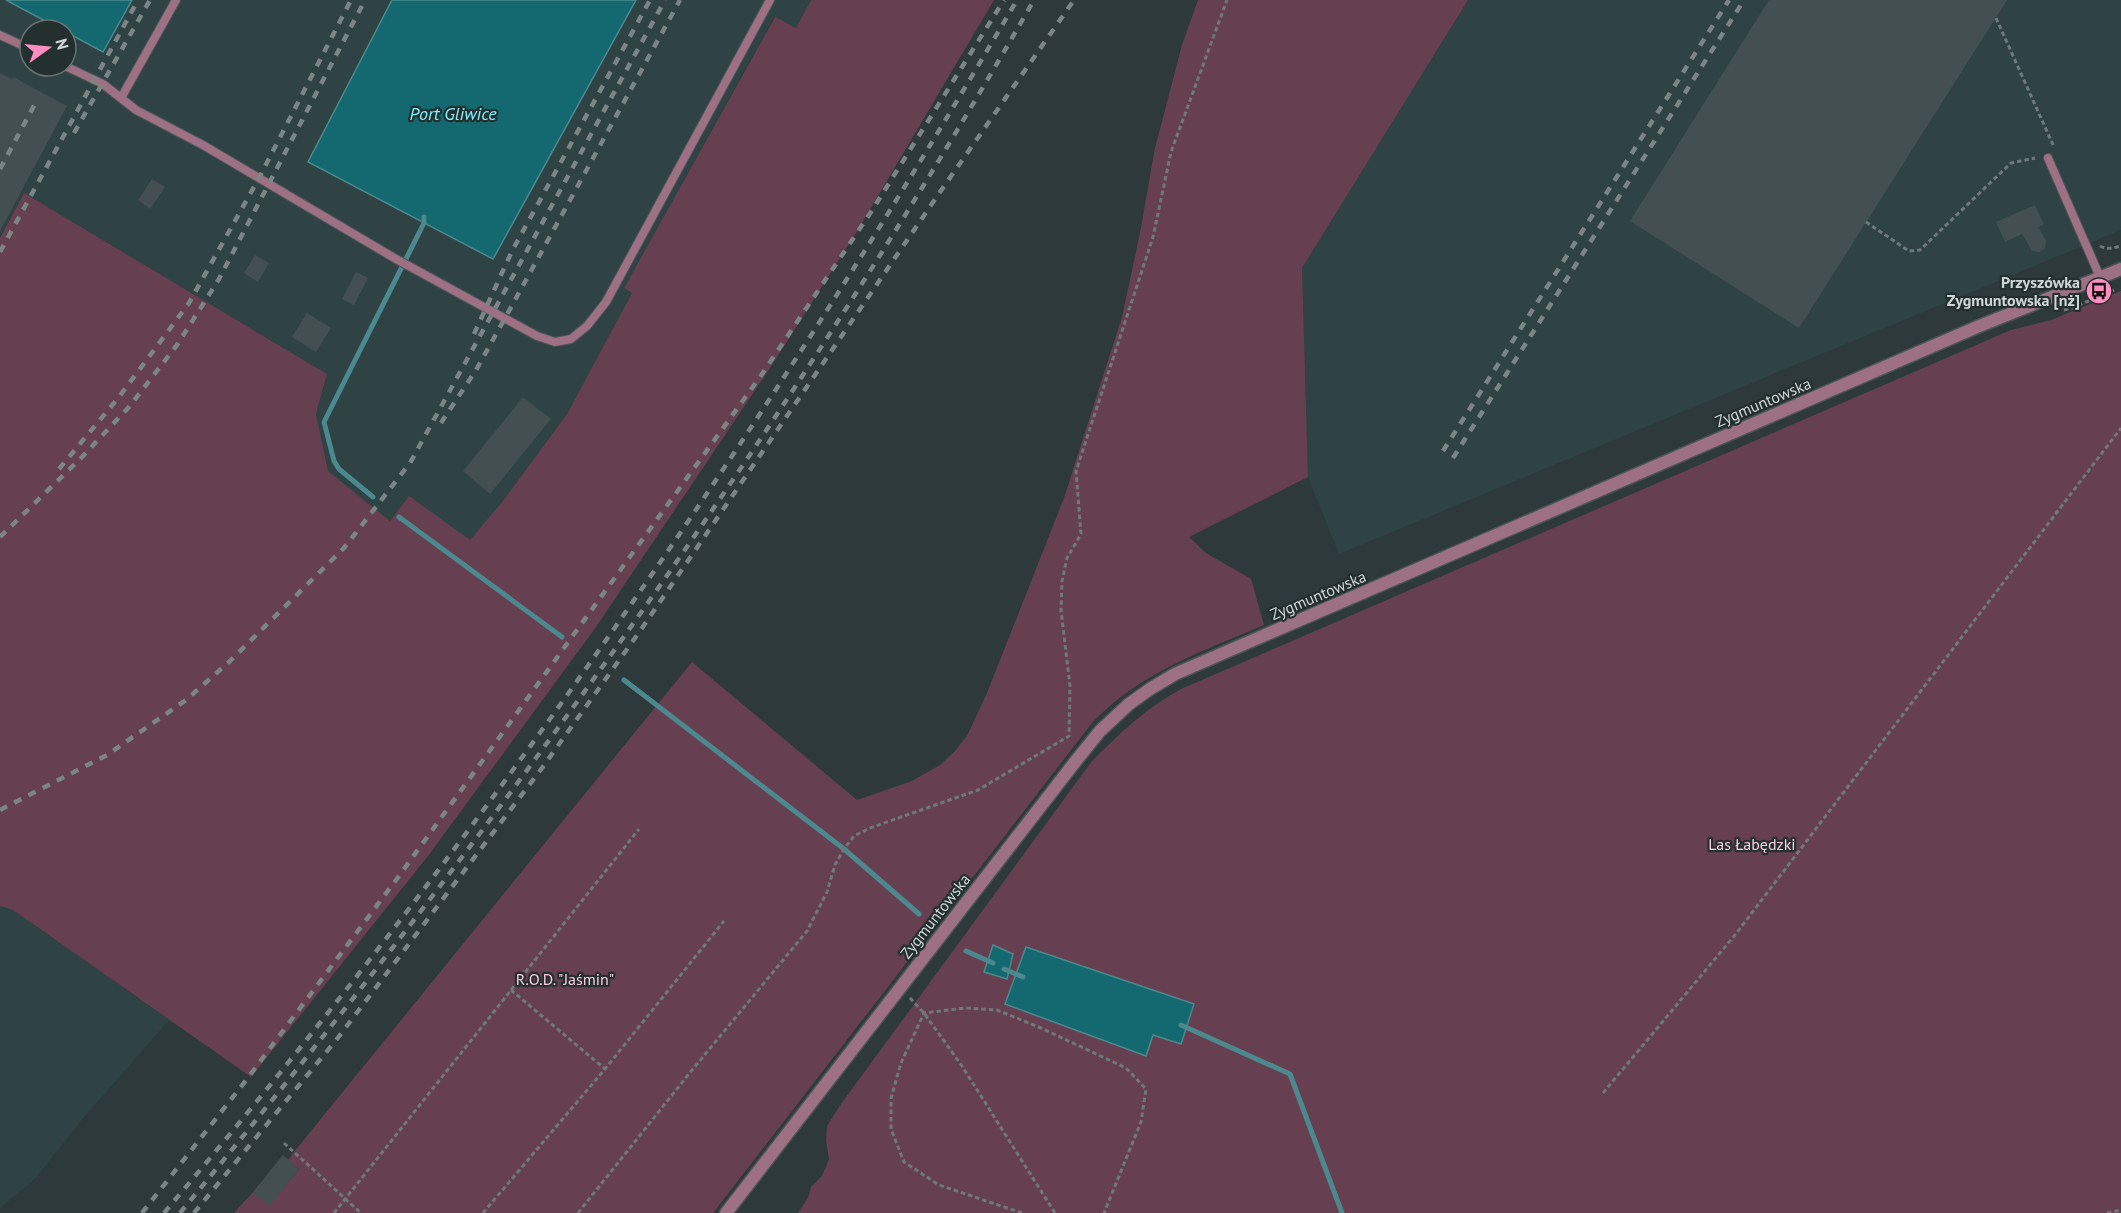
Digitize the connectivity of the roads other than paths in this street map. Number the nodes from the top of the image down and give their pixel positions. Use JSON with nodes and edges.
{"nodes":[{"id":1,"x":176,"y":0,"type":"edge"},
{"id":2,"x":770,"y":0,"type":"edge"},
{"id":3,"x":0,"y":35,"type":"edge"},
{"id":4,"x":18,"y":43,"type":"edge"},
{"id":5,"x":78,"y":72,"type":"edge"},
{"id":6,"x":121,"y":98,"type":"junction"},
{"id":7,"x":2048,"y":158,"type":"road end"},
{"id":8,"x":2121,"y":269,"type":"edge"},
{"id":9,"x":2100,"y":277,"type":"junction"},
{"id":10,"x":726,"y":1213,"type":"edge"}],
"edges":[{"from":1,"to":6,"type":"lane"},
{"from":2,"to":6,"type":"lane"},
{"from":3,"to":4,"type":"lane"},
{"from":5,"to":6,"type":"lane"},
{"from":7,"to":9,"type":"lane"},
{"from":8,"to":9,"type":"street","name":"Zygmuntowska"},
{"from":9,"to":10,"type":"street","name":"Zygmuntowska"}]}
